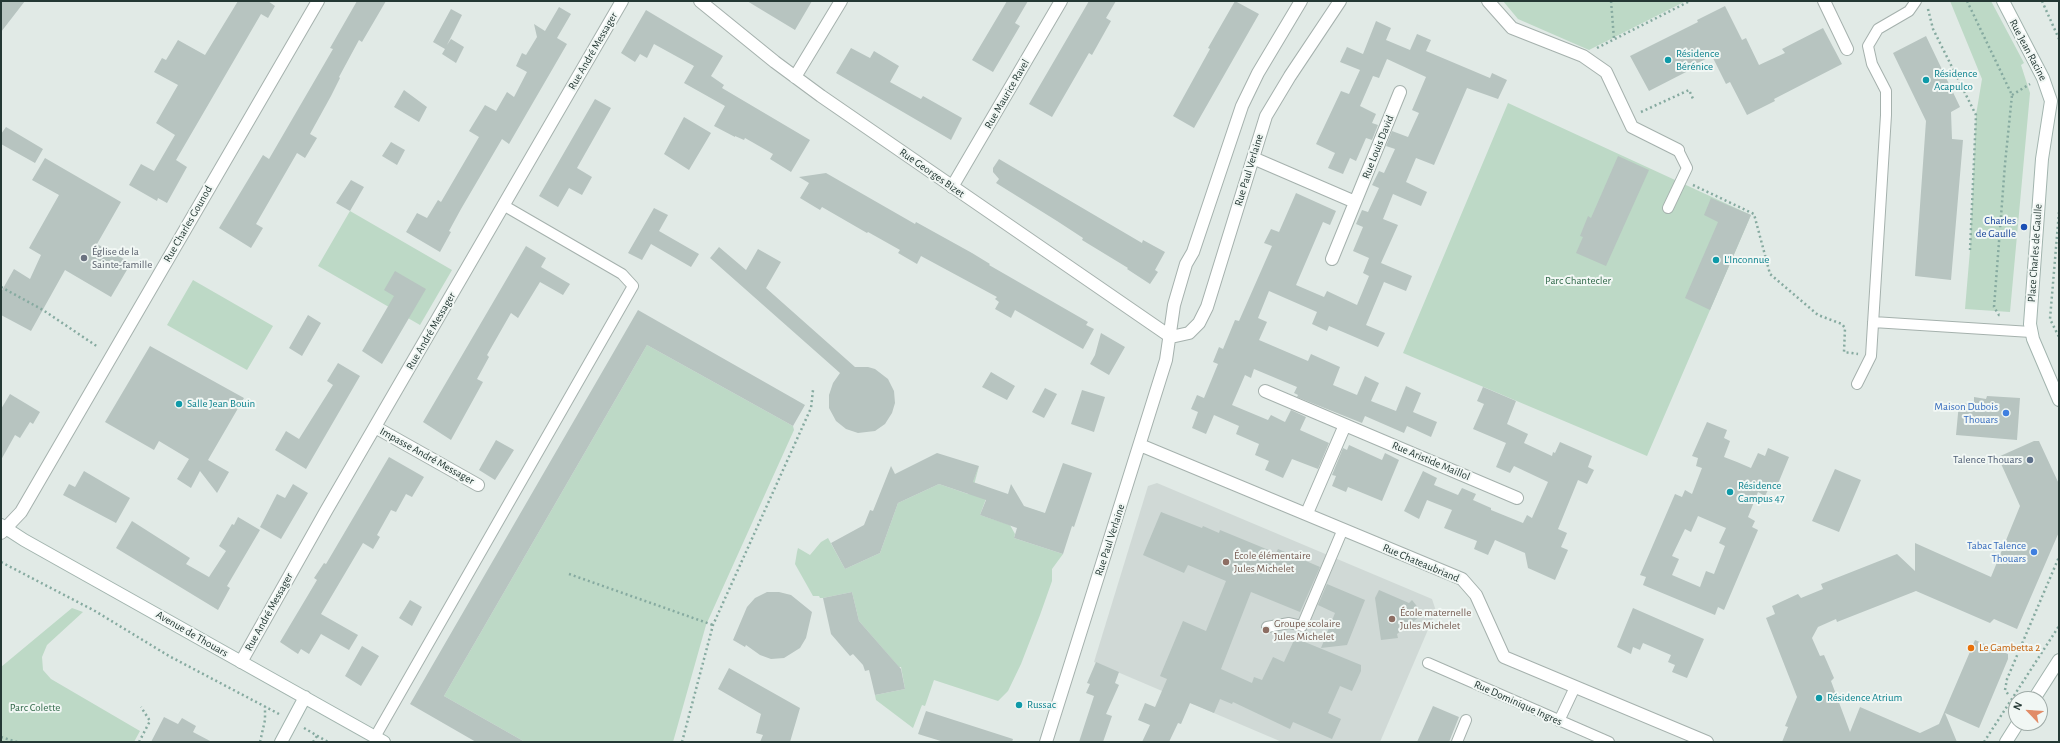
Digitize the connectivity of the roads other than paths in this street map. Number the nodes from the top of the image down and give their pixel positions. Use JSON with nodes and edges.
{"nodes":[{"id":1,"x":318,"y":1,"type":"edge"},
{"id":2,"x":622,"y":1,"type":"edge"},
{"id":3,"x":700,"y":1,"type":"edge"},
{"id":4,"x":841,"y":1,"type":"edge"},
{"id":5,"x":1061,"y":1,"type":"edge"},
{"id":6,"x":1301,"y":1,"type":"edge"},
{"id":7,"x":1340,"y":1,"type":"edge"},
{"id":8,"x":1488,"y":1,"type":"edge"},
{"id":9,"x":1824,"y":1,"type":"edge"},
{"id":10,"x":1916,"y":1,"type":"edge"},
{"id":11,"x":2003,"y":1,"type":"edge"},
{"id":12,"x":1847,"y":49,"type":"dead end"},
{"id":13,"x":795,"y":77,"type":"junction"},
{"id":14,"x":1400,"y":92,"type":"dead end"},
{"id":15,"x":2050,"y":100,"type":"joint"},
{"id":16,"x":1678,"y":150,"type":"joint"},
{"id":17,"x":1253,"y":158,"type":"junction"},
{"id":18,"x":952,"y":187,"type":"junction"},
{"id":19,"x":1355,"y":202,"type":"junction"},
{"id":20,"x":503,"y":205,"type":"junction"},
{"id":21,"x":1668,"y":208,"type":"dead end"},
{"id":22,"x":1332,"y":259,"type":"dead end"},
{"id":23,"x":1873,"y":322,"type":"junction"},
{"id":24,"x":2031,"y":332,"type":"junction"},
{"id":25,"x":1170,"y":337,"type":"junction"},
{"id":26,"x":1857,"y":384,"type":"dead end"},
{"id":27,"x":1265,"y":391,"type":"dead end"},
{"id":28,"x":2059,"y":400,"type":"edge"},
{"id":29,"x":1345,"y":425,"type":"junction"},
{"id":30,"x":375,"y":427,"type":"junction"},
{"id":31,"x":1140,"y":445,"type":"junction"},
{"id":32,"x":478,"y":485,"type":"dead end"},
{"id":33,"x":1517,"y":498,"type":"dead end"},
{"id":34,"x":1307,"y":513,"type":"junction"},
{"id":35,"x":3,"y":529,"type":"edge"},
{"id":36,"x":1343,"y":530,"type":"junction"},
{"id":37,"x":1267,"y":627,"type":"dead end"},
{"id":38,"x":2059,"y":660,"type":"edge"},
{"id":39,"x":241,"y":662,"type":"junction"},
{"id":40,"x":1428,"y":663,"type":"dead end"},
{"id":41,"x":1575,"y":687,"type":"junction"},
{"id":42,"x":2039,"y":691,"type":"edge"},
{"id":43,"x":305,"y":697,"type":"junction"},
{"id":44,"x":1466,"y":720,"type":"dead end"},
{"id":45,"x":1559,"y":721,"type":"junction"},
{"id":46,"x":2013,"y":731,"type":"edge"},
{"id":47,"x":380,"y":739,"type":"edge"},
{"id":48,"x":281,"y":742,"type":"edge"},
{"id":49,"x":1046,"y":742,"type":"edge"},
{"id":50,"x":1457,"y":742,"type":"edge"},
{"id":51,"x":1609,"y":742,"type":"edge"},
{"id":52,"x":1707,"y":742,"type":"edge"},
{"id":53,"x":2006,"y":742,"type":"edge"}],
"edges":[{"from":1,"to":35,"type":"street","name":"Rue Charles Gounod"},
{"from":2,"to":20,"type":"street","name":"Rue André Messager"},
{"from":3,"to":13,"type":"street","name":"Rue Georges Bizet"},
{"from":4,"to":13,"type":"street"},
{"from":5,"to":18,"type":"street","name":"Rue Maurice Ravel"},
{"from":6,"to":25,"type":"street","name":"Rue Paul Verlaine"},
{"from":7,"to":17,"type":"street","name":"Rue Paul Verlaine"},
{"from":8,"to":16,"type":"street"},
{"from":9,"to":12,"type":"street"},
{"from":10,"to":23,"type":"lane"},
{"from":11,"to":15,"type":"street","name":"Rue Jean Racine"},
{"from":13,"to":18,"type":"street","name":"Rue Georges Bizet"},
{"from":14,"to":19,"type":"street","name":"Rue Louis David"},
{"from":15,"to":24,"type":"street","name":"Place Charles de Gaulle"},
{"from":16,"to":21,"type":"lane"},
{"from":17,"to":19,"type":"street"},
{"from":17,"to":25,"type":"street","name":"Rue Paul Verlaine"},
{"from":18,"to":25,"type":"street","name":"Rue Georges Bizet"},
{"from":19,"to":22,"type":"street","name":"Rue Louis David"},
{"from":20,"to":30,"type":"street","name":"Rue André Messager"},
{"from":20,"to":47,"type":"lane"},
{"from":23,"to":24,"type":"lane"},
{"from":23,"to":26,"type":"lane"},
{"from":24,"to":28,"type":"street","name":"Place Charles de Gaulle"},
{"from":25,"to":31,"type":"street","name":"Rue Paul Verlaine"},
{"from":27,"to":29,"type":"street","name":"Rue Aristide Maillol"},
{"from":29,"to":33,"type":"street","name":"Rue Aristide Maillol"},
{"from":29,"to":34,"type":"street"},
{"from":30,"to":32,"type":"street","name":"Impasse André Messager"},
{"from":30,"to":39,"type":"street","name":"Rue André Messager"},
{"from":31,"to":34,"type":"street","name":"Rue Chateaubriand"},
{"from":31,"to":49,"type":"street","name":"Rue Paul Verlaine"},
{"from":34,"to":36,"type":"street","name":"Rue Chateaubriand"},
{"from":35,"to":39,"type":"street","name":"Avenue de Thouars"},
{"from":36,"to":37,"type":"lane"},
{"from":36,"to":41,"type":"street","name":"Rue Chateaubriand"},
{"from":38,"to":42,"type":"street"},
{"from":39,"to":43,"type":"street","name":"Avenue de Thouars"},
{"from":40,"to":45,"type":"lane","name":"Rue Dominique Ingres"},
{"from":41,"to":45,"type":"lane"},
{"from":41,"to":52,"type":"street","name":"Rue Chateaubriand"},
{"from":43,"to":47,"type":"street","name":"Avenue de Thouars"},
{"from":43,"to":48,"type":"street"},
{"from":44,"to":50,"type":"lane"},
{"from":45,"to":51,"type":"lane","name":"Rue Dominique Ingres"},
{"from":46,"to":53,"type":"street"}]}
